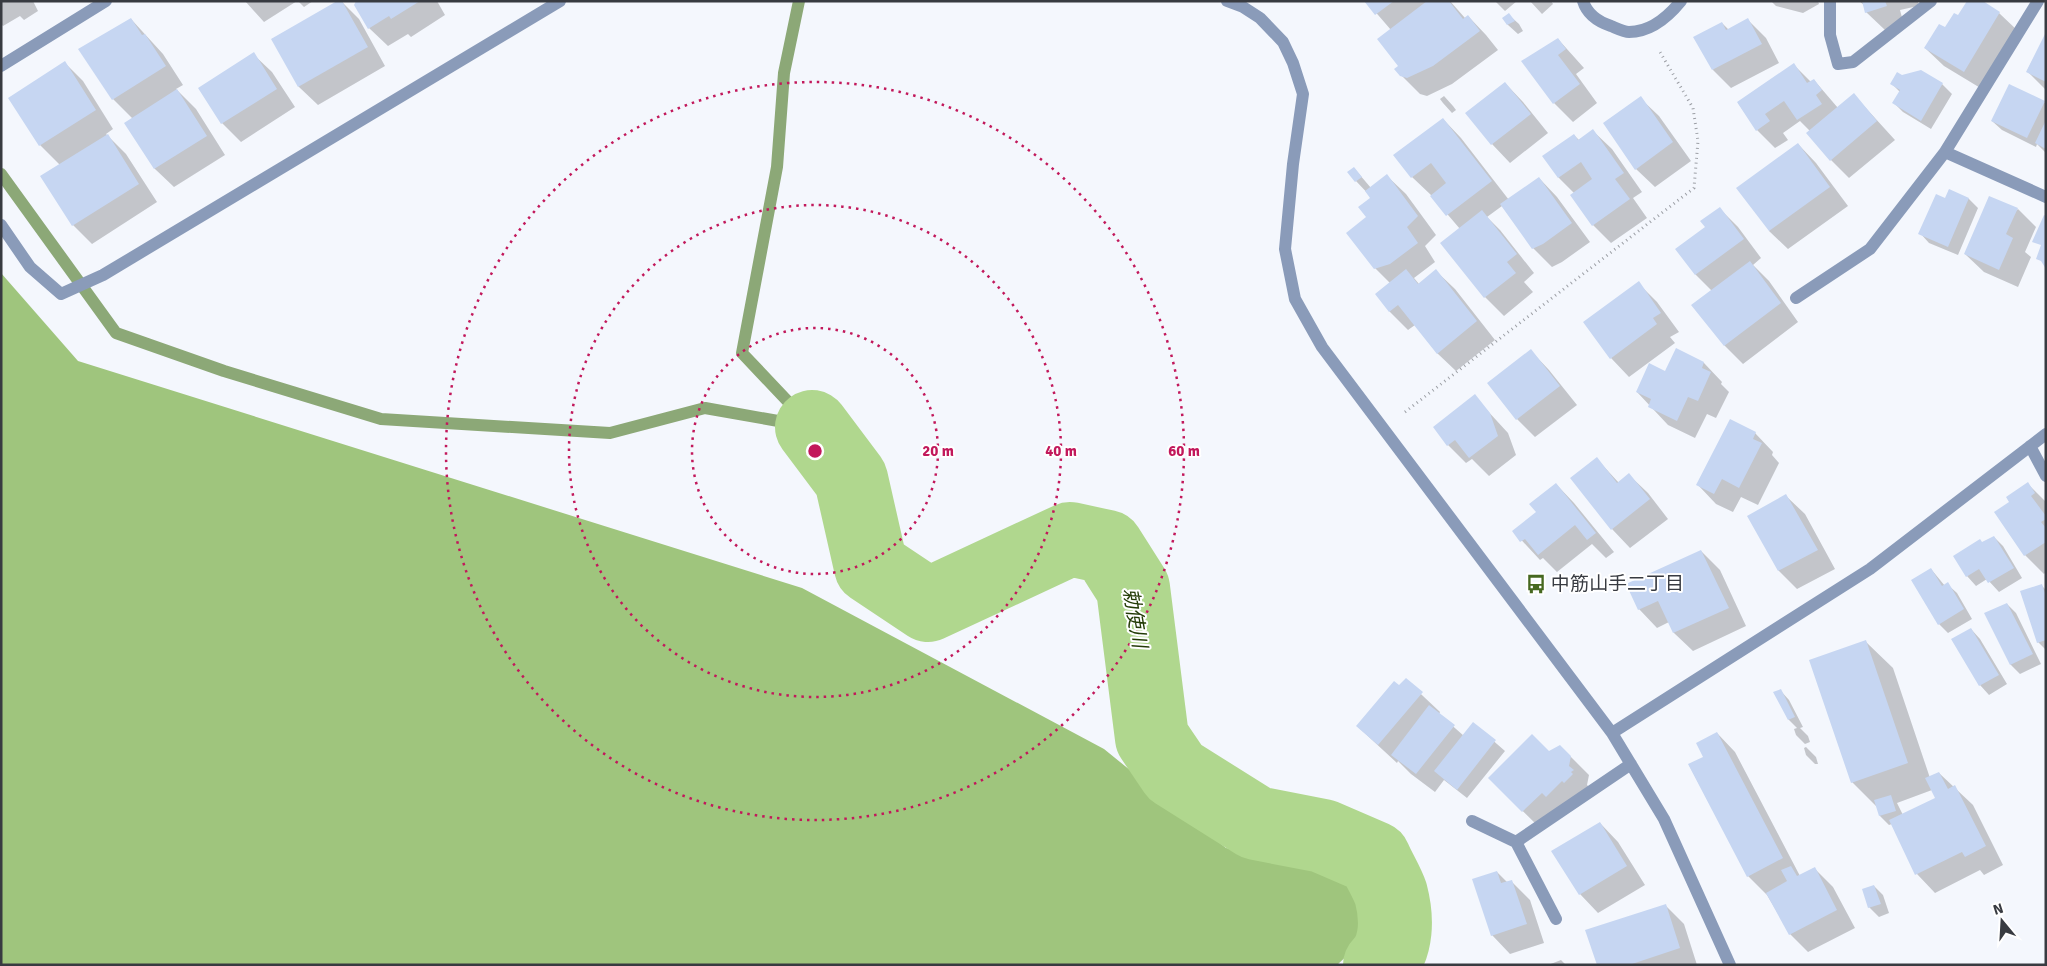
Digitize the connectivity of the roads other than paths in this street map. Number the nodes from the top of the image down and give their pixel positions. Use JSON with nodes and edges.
{"nodes":[{"id":1,"x":106,"y":1,"type":"edge"},
{"id":2,"x":560,"y":1,"type":"edge"},
{"id":3,"x":1227,"y":1,"type":"edge"},
{"id":4,"x":1583,"y":1,"type":"edge"},
{"id":5,"x":1681,"y":1,"type":"edge"},
{"id":6,"x":1830,"y":1,"type":"edge"},
{"id":7,"x":1931,"y":1,"type":"edge"},
{"id":8,"x":2038,"y":1,"type":"edge"},
{"id":9,"x":1,"y":66,"type":"edge"},
{"id":10,"x":1945,"y":152,"type":"junction"},
{"id":11,"x":2046,"y":197,"type":"edge"},
{"id":12,"x":1,"y":225,"type":"edge"},
{"id":13,"x":1796,"y":298,"type":"dead end"},
{"id":14,"x":2046,"y":434,"type":"edge"},
{"id":15,"x":2030,"y":446,"type":"junction"},
{"id":16,"x":2046,"y":476,"type":"edge"},
{"id":17,"x":1612,"y":733,"type":"junction"},
{"id":18,"x":1631,"y":764,"type":"junction"},
{"id":19,"x":1472,"y":821,"type":"dead end"},
{"id":20,"x":1516,"y":842,"type":"junction"},
{"id":21,"x":1556,"y":919,"type":"dead end"},
{"id":22,"x":1730,"y":965,"type":"edge"}],
"edges":[{"from":1,"to":9,"type":"street"},
{"from":2,"to":12,"type":"street"},
{"from":3,"to":17,"type":"street"},
{"from":4,"to":5,"type":"street"},
{"from":6,"to":7,"type":"street"},
{"from":8,"to":10,"type":"street"},
{"from":10,"to":11,"type":"street"},
{"from":10,"to":13,"type":"street"},
{"from":14,"to":15,"type":"street"},
{"from":15,"to":16,"type":"street"},
{"from":15,"to":17,"type":"street"},
{"from":17,"to":18,"type":"street"},
{"from":18,"to":20,"type":"street"},
{"from":18,"to":22,"type":"street"},
{"from":19,"to":20,"type":"street"},
{"from":20,"to":21,"type":"street"}]}
